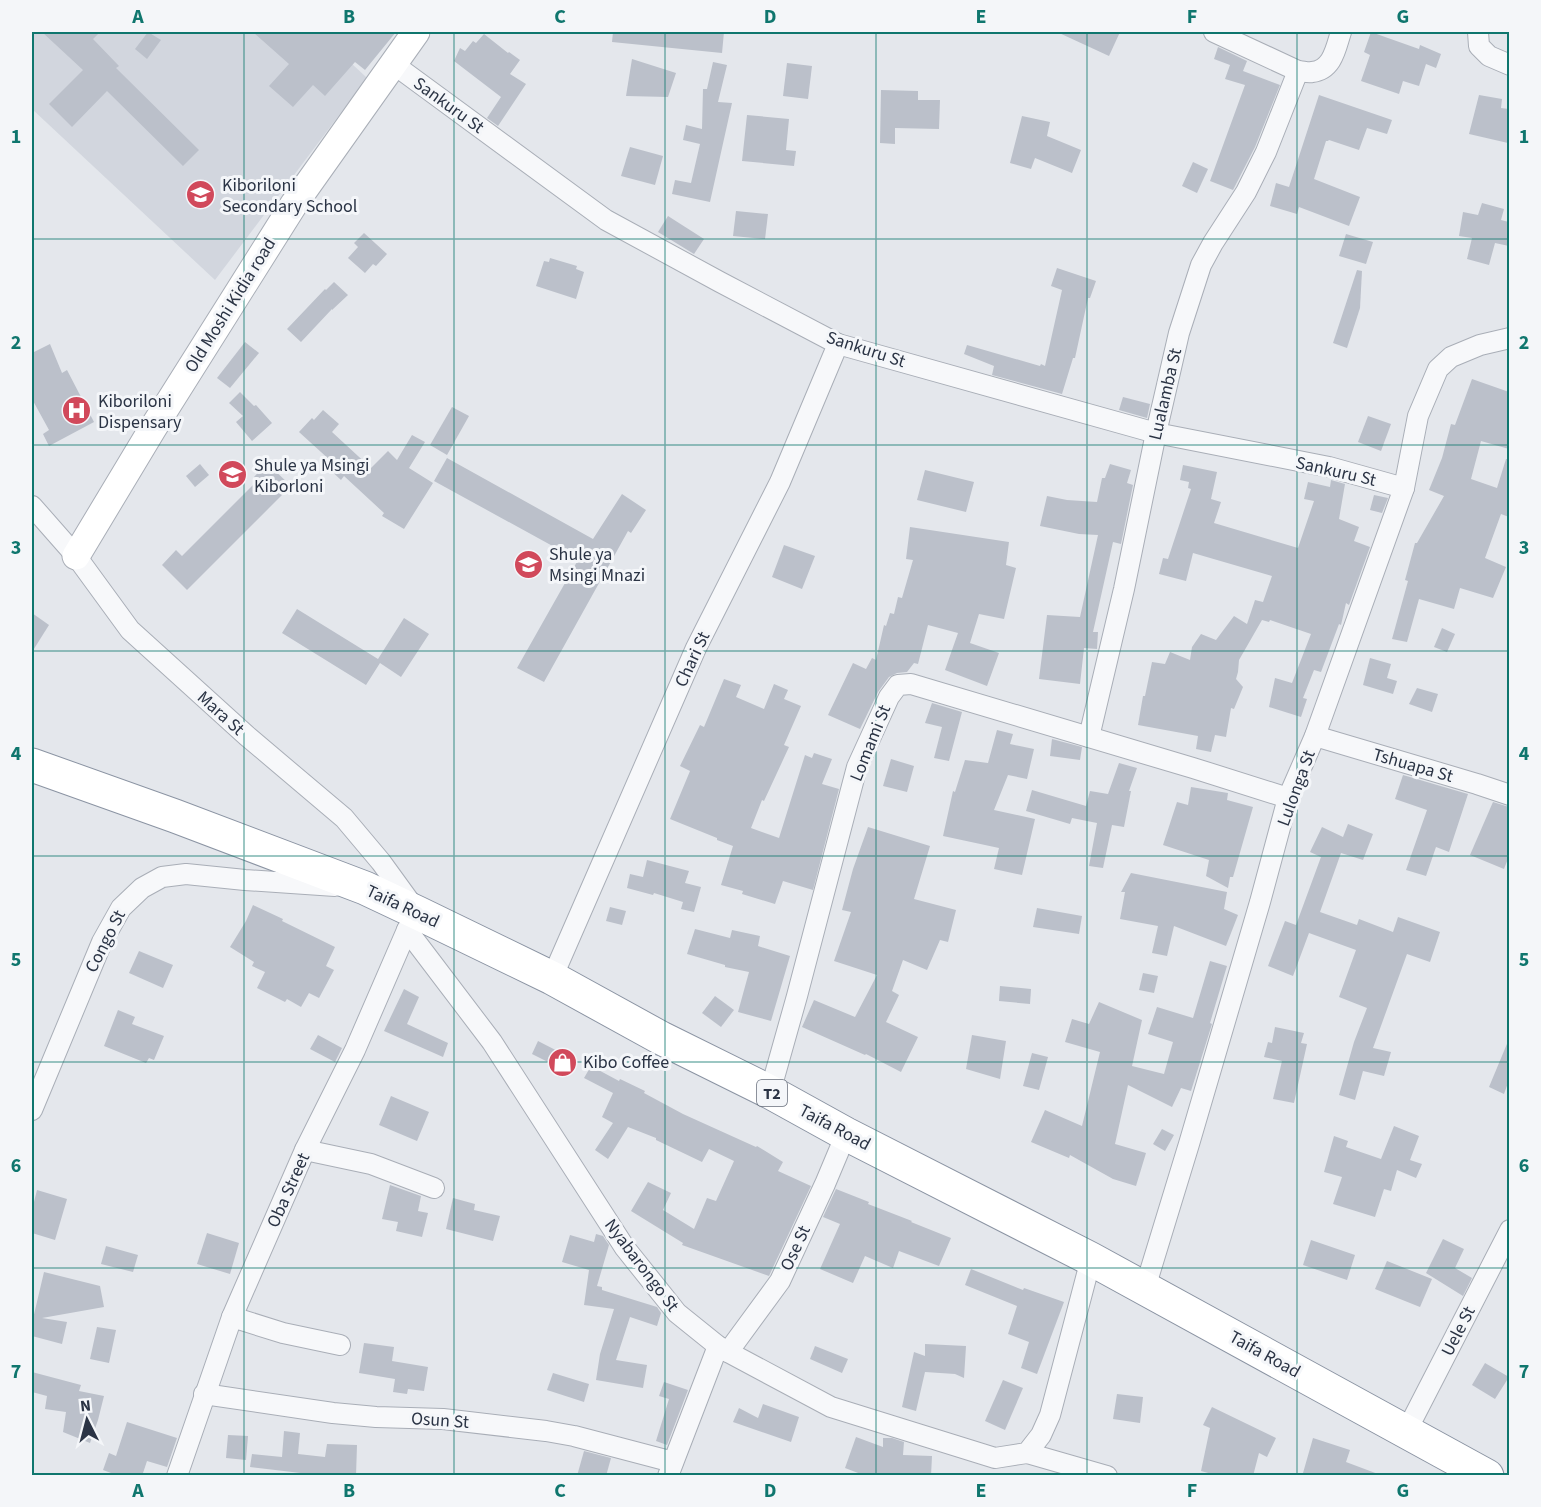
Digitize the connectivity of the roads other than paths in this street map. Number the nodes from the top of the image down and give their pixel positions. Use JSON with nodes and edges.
{"nodes":[{"id":1,"x":1214,"y":32,"type":"edge"},
{"id":2,"x":1341,"y":32,"type":"edge"},
{"id":3,"x":1478,"y":32,"type":"edge"},
{"id":4,"x":412,"y":33,"type":"edge"},
{"id":5,"x":392,"y":63,"type":"junction"},
{"id":6,"x":1509,"y":65,"type":"edge"},
{"id":7,"x":1298,"y":71,"type":"junction"},
{"id":8,"x":1509,"y":338,"type":"edge"},
{"id":9,"x":838,"y":344,"type":"junction"},
{"id":10,"x":1156,"y":434,"type":"junction"},
{"id":11,"x":1404,"y":488,"type":"junction"},
{"id":12,"x":32,"y":506,"type":"edge"},
{"id":13,"x":76,"y":556,"type":"junction"},
{"id":14,"x":1315,"y":736,"type":"junction"},
{"id":15,"x":1089,"y":737,"type":"junction"},
{"id":16,"x":32,"y":765,"type":"edge"},
{"id":17,"x":1509,"y":795,"type":"edge"},
{"id":18,"x":1288,"y":798,"type":"junction"},
{"id":19,"x":365,"y":888,"type":"junction"},
{"id":20,"x":413,"y":922,"type":"junction"},
{"id":21,"x":552,"y":978,"type":"junction"},
{"id":22,"x":770,"y":1092,"type":"junction"},
{"id":23,"x":32,"y":1110,"type":"edge"},
{"id":24,"x":846,"y":1134,"type":"junction"},
{"id":25,"x":305,"y":1150,"type":"junction"},
{"id":26,"x":434,"y":1188,"type":"dead end"},
{"id":27,"x":1509,"y":1230,"type":"edge"},
{"id":28,"x":1091,"y":1259,"type":"junction"},
{"id":29,"x":1144,"y":1288,"type":"junction"},
{"id":30,"x":232,"y":1317,"type":"junction"},
{"id":31,"x":340,"y":1345,"type":"dead end"},
{"id":32,"x":723,"y":1349,"type":"junction"},
{"id":33,"x":204,"y":1394,"type":"junction"},
{"id":34,"x":1406,"y":1432,"type":"junction"},
{"id":35,"x":1027,"y":1453,"type":"junction"},
{"id":36,"x":993,"y":1467,"type":"edge"},
{"id":37,"x":671,"y":1469,"type":"edge"},
{"id":38,"x":177,"y":1476,"type":"edge"},
{"id":39,"x":1107,"y":1476,"type":"edge"},
{"id":40,"x":1487,"y":1476,"type":"edge"}],
"edges":[{"from":1,"to":7,"type":"street"},
{"from":2,"to":7,"type":"street"},
{"from":3,"to":6,"type":"street"},
{"from":4,"to":5,"type":"street","name":"Old Moshi Kidia road"},
{"from":5,"to":9,"type":"street","name":"Sankuru St"},
{"from":5,"to":13,"type":"street","name":"Old Moshi Kidia road"},
{"from":7,"to":10,"type":"street","name":"Lualamba St"},
{"from":8,"to":11,"type":"street","name":"Lulonga St"},
{"from":9,"to":10,"type":"street","name":"Sankuru St"},
{"from":9,"to":21,"type":"street","name":"Chari St"},
{"from":10,"to":11,"type":"street","name":"Sankuru St"},
{"from":10,"to":15,"type":"street","name":"Lualamba St"},
{"from":11,"to":14,"type":"street","name":"Lulonga St"},
{"from":12,"to":13,"type":"street","name":"Mara St"},
{"from":13,"to":20,"type":"street","name":"Mara St"},
{"from":14,"to":17,"type":"street","name":"Tshuapa St"},
{"from":14,"to":18,"type":"street","name":"Lulonga St"},
{"from":15,"to":18,"type":"street","name":"Lomami St"},
{"from":15,"to":22,"type":"street","name":"Lomami St"},
{"from":16,"to":19,"type":"highway","name":"Taifa Road","number":"T2"},
{"from":18,"to":29,"type":"street","name":"Lulonga St"},
{"from":19,"to":20,"type":"highway","name":"Taifa Road","number":"T2"},
{"from":19,"to":23,"type":"street","name":"Congo St"},
{"from":20,"to":21,"type":"highway","name":"Taifa Road","number":"T2"},
{"from":20,"to":25,"type":"street","name":"Oba Street"},
{"from":20,"to":32,"type":"street","name":"Nyabarongo St"},
{"from":21,"to":22,"type":"highway","name":"Taifa Road","number":"T2"},
{"from":22,"to":24,"type":"highway","name":"Taifa Road","number":"T2"},
{"from":24,"to":28,"type":"highway","name":"Taifa Road","number":"T2"},
{"from":24,"to":32,"type":"street","name":"Ose St"},
{"from":25,"to":26,"type":"street"},
{"from":25,"to":30,"type":"street","name":"Oba Street"},
{"from":27,"to":34,"type":"street","name":"Uele St"},
{"from":28,"to":29,"type":"highway","name":"Taifa Road","number":"T2"},
{"from":28,"to":35,"type":"street"},
{"from":29,"to":34,"type":"highway","name":"Taifa Road","number":"T2"},
{"from":30,"to":31,"type":"street"},
{"from":30,"to":33,"type":"street","name":"Oba Street"},
{"from":32,"to":36,"type":"street","name":"Nyabarongo St"},
{"from":32,"to":37,"type":"street","name":"Ose St"},
{"from":33,"to":37,"type":"street","name":"Osun St"},
{"from":33,"to":38,"type":"street","name":"Oba Street"},
{"from":34,"to":40,"type":"highway","name":"Taifa Road","number":"T2"},
{"from":35,"to":36,"type":"street","name":"Nyabarongo St"},
{"from":35,"to":39,"type":"street","name":"Nyabarongo St"}]}
